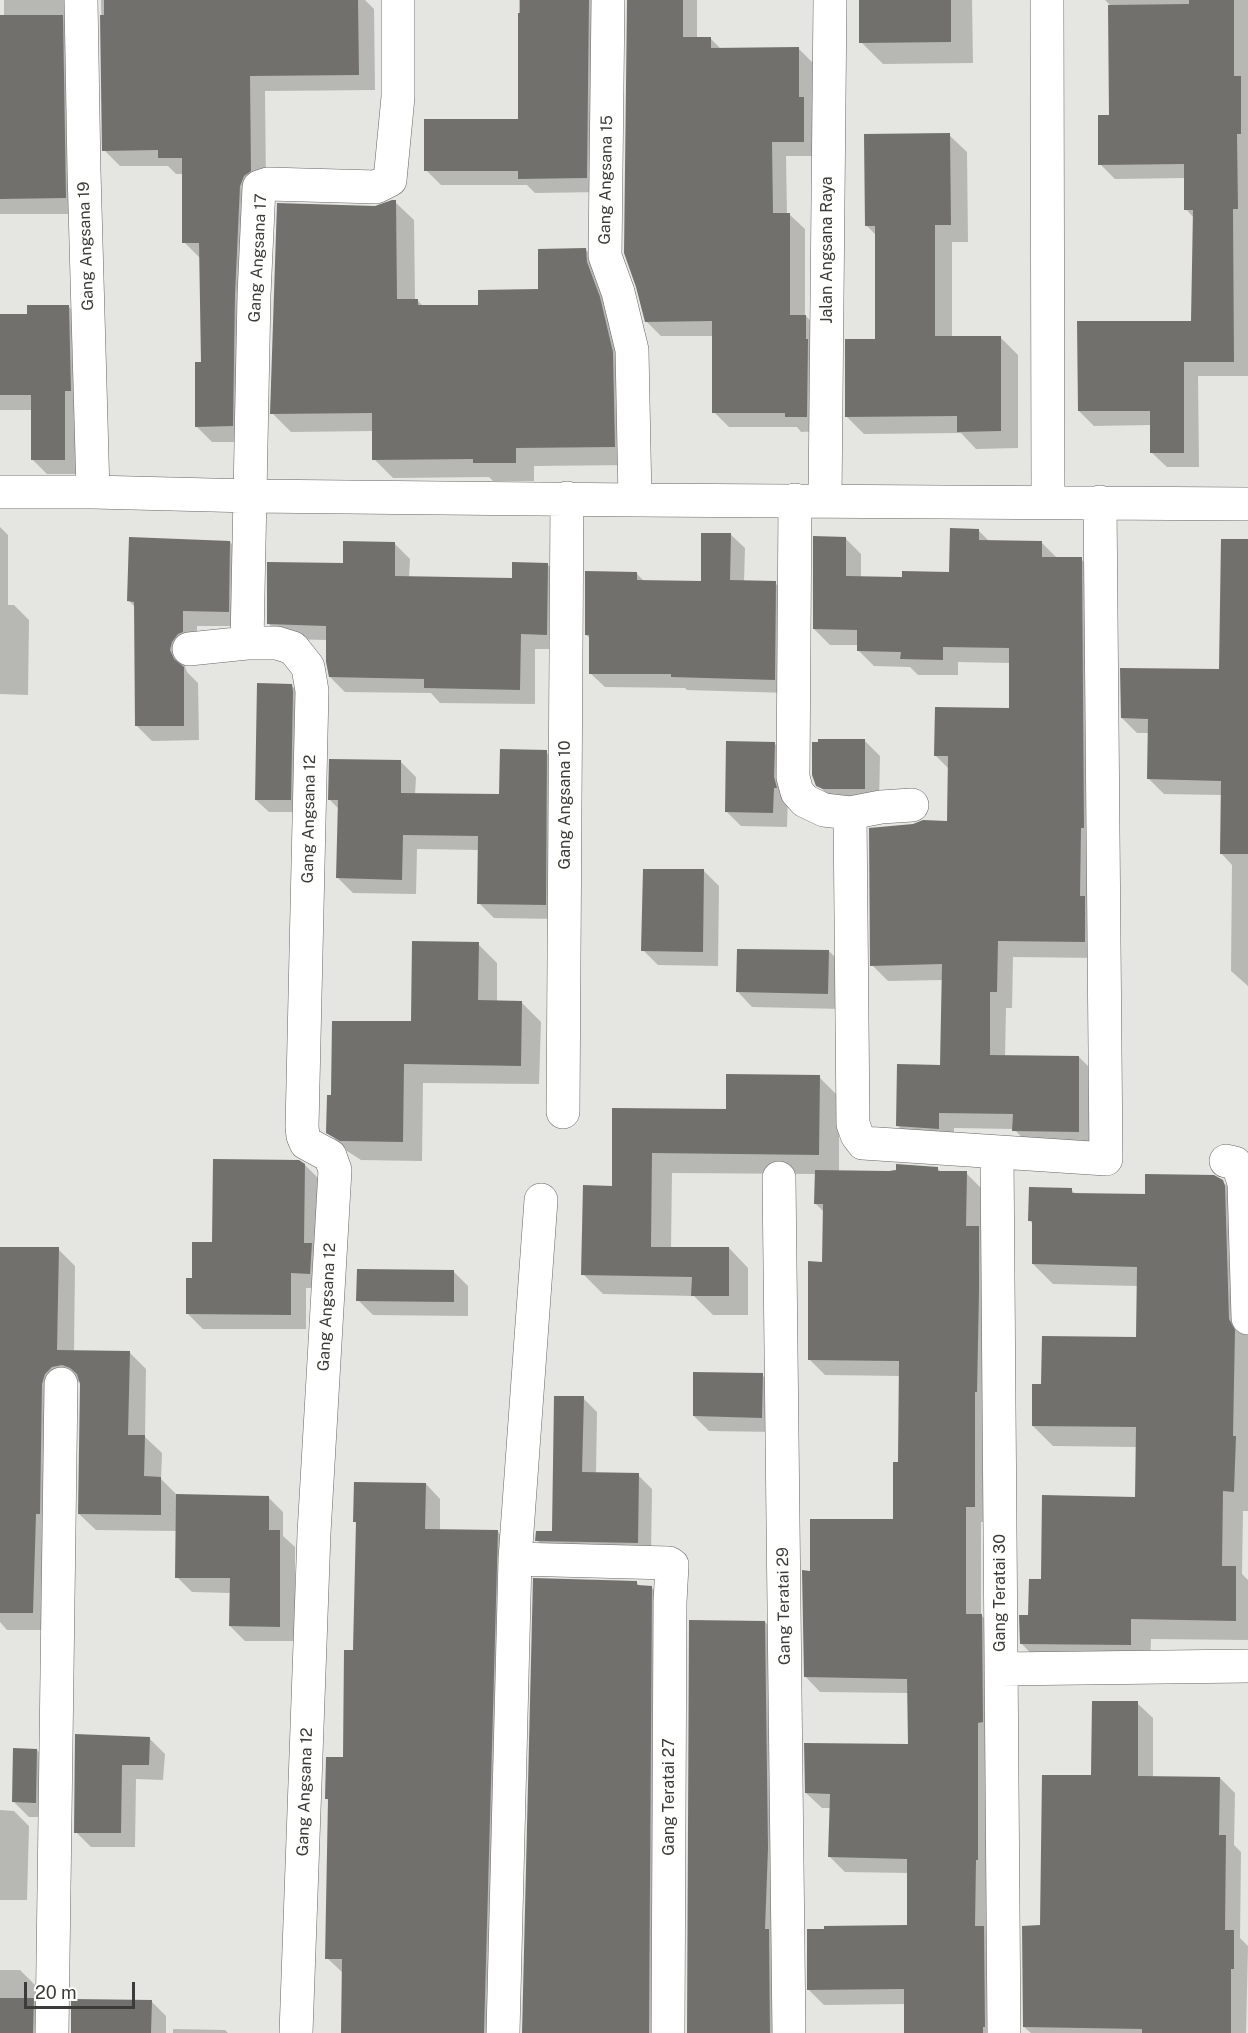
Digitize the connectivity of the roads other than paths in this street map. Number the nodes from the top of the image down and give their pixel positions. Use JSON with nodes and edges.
{"nodes":[{"id":1,"x":81,"y":0,"type":"edge"},
{"id":2,"x":398,"y":0,"type":"edge"},
{"id":3,"x":608,"y":0,"type":"edge"},
{"id":4,"x":830,"y":0,"type":"edge"},
{"id":5,"x":1047,"y":0,"type":"edge"},
{"id":6,"x":0,"y":492,"type":"edge"},
{"id":7,"x":93,"y":492,"type":"junction"},
{"id":8,"x":251,"y":496,"type":"junction"},
{"id":9,"x":567,"y":498,"type":"junction"},
{"id":10,"x":634,"y":500,"type":"junction"},
{"id":11,"x":810,"y":500,"type":"junction"},
{"id":12,"x":1048,"y":502,"type":"junction"},
{"id":13,"x":1100,"y":502,"type":"junction"},
{"id":14,"x":1248,"y":504,"type":"edge"},
{"id":15,"x":247,"y":643,"type":"junction"},
{"id":16,"x":189,"y":649,"type":"dead end"},
{"id":17,"x":912,"y":805,"type":"dead end"},
{"id":18,"x":850,"y":813,"type":"junction"},
{"id":19,"x":563,"y":1112,"type":"dead end"},
{"id":20,"x":997,"y":1153,"type":"junction"},
{"id":21,"x":1226,"y":1161,"type":"dead end"},
{"id":22,"x":779,"y":1178,"type":"dead end"},
{"id":23,"x":541,"y":1200,"type":"dead end"},
{"id":24,"x":1248,"y":1318,"type":"edge"},
{"id":25,"x":61,"y":1384,"type":"dead end"},
{"id":26,"x":515,"y":1559,"type":"junction"},
{"id":27,"x":1248,"y":1666,"type":"edge"},
{"id":28,"x":1001,"y":1670,"type":"junction"},
{"id":29,"x":52,"y":2033,"type":"edge"},
{"id":30,"x":296,"y":2033,"type":"edge"},
{"id":31,"x":503,"y":2033,"type":"edge"},
{"id":32,"x":668,"y":2033,"type":"edge"},
{"id":33,"x":789,"y":2033,"type":"edge"},
{"id":34,"x":1004,"y":2033,"type":"edge"}],
"edges":[{"from":1,"to":7,"type":"street","name":"Gang Angsana 19"},
{"from":2,"to":8,"type":"street","name":"Gang Angsana 17"},
{"from":3,"to":10,"type":"street","name":"Gang Angsana 15"},
{"from":4,"to":11,"type":"street","name":"Jalan Angsana Raya"},
{"from":5,"to":12,"type":"street"},
{"from":6,"to":7,"type":"street"},
{"from":7,"to":8,"type":"street"},
{"from":8,"to":9,"type":"street"},
{"from":8,"to":15,"type":"street"},
{"from":9,"to":10,"type":"street"},
{"from":9,"to":19,"type":"street","name":"Gang Angsana 10"},
{"from":10,"to":11,"type":"street"},
{"from":11,"to":12,"type":"street"},
{"from":11,"to":18,"type":"street","name":"Jalan Angsana Raya"},
{"from":12,"to":13,"type":"street"},
{"from":13,"to":14,"type":"street"},
{"from":13,"to":20,"type":"street"},
{"from":15,"to":16,"type":"street","name":"Gang Angsana 12"},
{"from":15,"to":30,"type":"street","name":"Gang Angsana 12"},
{"from":17,"to":18,"type":"street","name":"Jalan Angsana Raya"},
{"from":18,"to":20,"type":"street"},
{"from":20,"to":28,"type":"street","name":"Gang Teratai 30"},
{"from":21,"to":24,"type":"street"},
{"from":22,"to":33,"type":"street","name":"Gang Teratai 29"},
{"from":23,"to":26,"type":"street"},
{"from":25,"to":29,"type":"street"},
{"from":26,"to":31,"type":"street"},
{"from":26,"to":32,"type":"street","name":"Gang Teratai 27"},
{"from":27,"to":28,"type":"street"},
{"from":28,"to":34,"type":"street","name":"Gang Teratai 30"}]}
